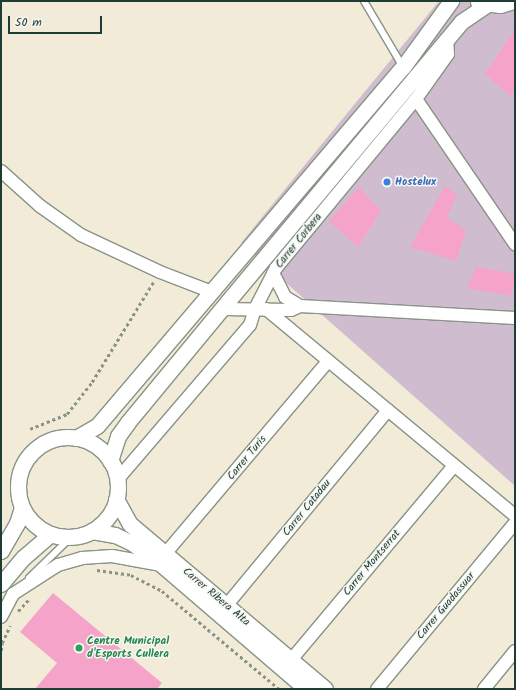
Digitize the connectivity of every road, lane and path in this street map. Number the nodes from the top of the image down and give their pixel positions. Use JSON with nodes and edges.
{"nodes":[{"id":1,"x":364,"y":1,"type":"edge"},
{"id":2,"x":451,"y":1,"type":"edge"},
{"id":3,"x":514,"y":2,"type":"edge"},
{"id":4,"x":482,"y":3,"type":"edge"},
{"id":5,"x":448,"y":39,"type":"junction"},
{"id":6,"x":403,"y":67,"type":"junction"},
{"id":7,"x":416,"y":99,"type":"junction"},
{"id":8,"x":1,"y":172,"type":"edge"},
{"id":9,"x":515,"y":244,"type":"edge"},
{"id":10,"x":160,"y":272,"type":"junction"},
{"id":11,"x":273,"y":274,"type":"junction"},
{"id":12,"x":212,"y":292,"type":"junction"},
{"id":13,"x":300,"y":306,"type":"junction"},
{"id":14,"x":222,"y":309,"type":"junction"},
{"id":15,"x":260,"y":309,"type":"junction"},
{"id":16,"x":515,"y":318,"type":"edge"},
{"id":17,"x":328,"y":361,"type":"junction"},
{"id":18,"x":388,"y":410,"type":"junction"},
{"id":19,"x":30,"y":429,"type":"dead end"},
{"id":20,"x":76,"y":438,"type":"junction"},
{"id":21,"x":110,"y":461,"type":"junction"},
{"id":22,"x":454,"y":466,"type":"junction"},
{"id":23,"x":117,"y":480,"type":"junction"},
{"id":24,"x":116,"y":499,"type":"junction"},
{"id":25,"x":22,"y":508,"type":"junction"},
{"id":26,"x":515,"y":516,"type":"edge"},
{"id":27,"x":515,"y":523,"type":"edge"},
{"id":28,"x":92,"y":531,"type":"junction"},
{"id":29,"x":50,"y":534,"type":"junction"},
{"id":30,"x":74,"y":537,"type":"junction"},
{"id":31,"x":1,"y":551,"type":"edge"},
{"id":32,"x":164,"y":560,"type":"junction"},
{"id":33,"x":95,"y":570,"type":"dead end"},
{"id":34,"x":1,"y":584,"type":"edge"},
{"id":35,"x":36,"y":593,"type":"dead end"},
{"id":36,"x":13,"y":594,"type":"junction"},
{"id":37,"x":226,"y":606,"type":"junction"},
{"id":38,"x":1,"y":608,"type":"edge"},
{"id":39,"x":15,"y":615,"type":"dead end"},
{"id":40,"x":6,"y":620,"type":"edge"},
{"id":41,"x":1,"y":651,"type":"edge"},
{"id":42,"x":515,"y":651,"type":"edge"},
{"id":43,"x":290,"y":660,"type":"junction"},
{"id":44,"x":279,"y":689,"type":"edge"},
{"id":45,"x":306,"y":689,"type":"edge"},
{"id":46,"x":325,"y":689,"type":"edge"},
{"id":47,"x":377,"y":689,"type":"edge"},
{"id":48,"x":484,"y":689,"type":"edge"}],
"edges":[{"from":1,"to":6,"type":"lane"},
{"from":2,"to":6,"type":"street"},
{"from":3,"to":4,"type":"street"},
{"from":4,"to":5,"type":"street"},
{"from":5,"to":7,"type":"street","name":"Carrer Corbera"},
{"from":5,"to":14,"type":"street"},
{"from":6,"to":12,"type":"street"},
{"from":7,"to":9,"type":"street"},
{"from":7,"to":11,"type":"street","name":"Carrer Corbera"},
{"from":8,"to":10,"type":"street"},
{"from":10,"to":12,"type":"street"},
{"from":10,"to":19,"type":"path"},
{"from":11,"to":13,"type":"street"},
{"from":11,"to":15,"type":"street","name":"Carrer Corbera"},
{"from":12,"to":20,"type":"street"},
{"from":13,"to":15,"type":"street"},
{"from":13,"to":16,"type":"street"},
{"from":14,"to":15,"type":"street"},
{"from":14,"to":21,"type":"street"},
{"from":15,"to":17,"type":"street"},
{"from":15,"to":23,"type":"street","name":"Carrer Corbera"},
{"from":17,"to":18,"type":"street"},
{"from":17,"to":32,"type":"street","name":"Carrer Turis"},
{"from":18,"to":22,"type":"street"},
{"from":18,"to":37,"type":"street","name":"Carrer Catadau"},
{"from":20,"to":21,"type":"street"},
{"from":20,"to":25,"type":"street"},
{"from":21,"to":23,"type":"street"},
{"from":22,"to":26,"type":"street"},
{"from":22,"to":43,"type":"street","name":"Carrer Montserrat"},
{"from":23,"to":24,"type":"street"},
{"from":24,"to":28,"type":"street"},
{"from":24,"to":32,"type":"street","name":"Carrer Ribera Alta"},
{"from":25,"to":29,"type":"street"},
{"from":25,"to":31,"type":"street"},
{"from":27,"to":47,"type":"street","name":"Carrer Guadassuar"},
{"from":28,"to":30,"type":"street"},
{"from":28,"to":32,"type":"street","name":"Carrer Ribera Alta"},
{"from":29,"to":30,"type":"street"},
{"from":29,"to":34,"type":"street"},
{"from":30,"to":36,"type":"lane"},
{"from":32,"to":36,"type":"street"},
{"from":32,"to":37,"type":"street","name":"Carrer Ribera Alta"},
{"from":32,"to":45,"type":"street","name":"Carrer Ribera Alta"},
{"from":33,"to":44,"type":"path"},
{"from":35,"to":39,"type":"path"},
{"from":36,"to":38,"type":"lane"},
{"from":36,"to":40,"type":"street"},
{"from":37,"to":43,"type":"street","name":"Carrer Ribera Alta"},
{"from":40,"to":41,"type":"path"},
{"from":42,"to":48,"type":"street"},
{"from":43,"to":46,"type":"street","name":"Carrer Ribera Alta"}]}
